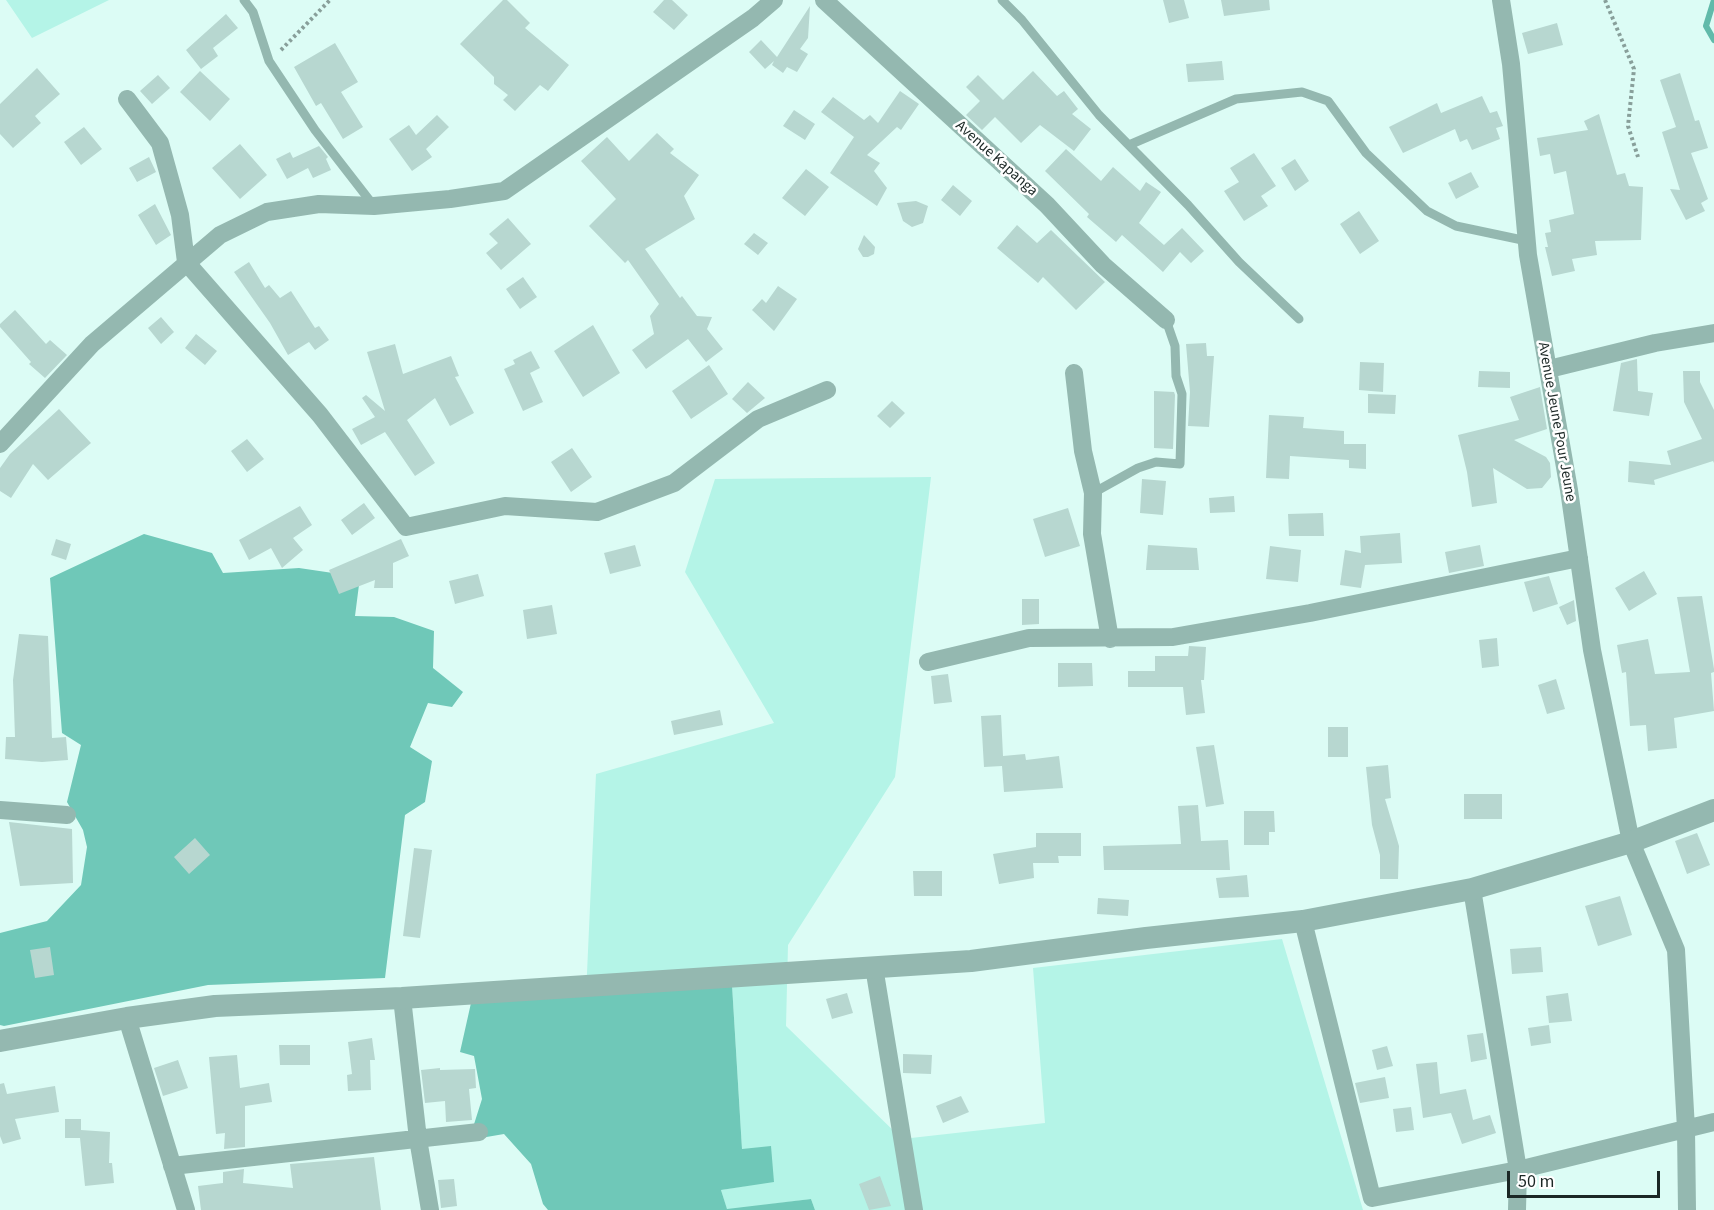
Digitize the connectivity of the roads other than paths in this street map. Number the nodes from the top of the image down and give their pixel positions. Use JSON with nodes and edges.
{"nodes":[{"id":1,"x":244,"y":0,"type":"edge"},
{"id":2,"x":774,"y":0,"type":"edge"},
{"id":3,"x":824,"y":0,"type":"edge"},
{"id":4,"x":1002,"y":0,"type":"edge"},
{"id":5,"x":1501,"y":0,"type":"edge"},
{"id":6,"x":127,"y":99,"type":"dead end"},
{"id":7,"x":1128,"y":145,"type":"junction"},
{"id":8,"x":374,"y":206,"type":"junction"},
{"id":9,"x":1527,"y":241,"type":"junction"},
{"id":10,"x":186,"y":262,"type":"junction"},
{"id":11,"x":1299,"y":319,"type":"dead end"},
{"id":12,"x":1166,"y":320,"type":"joint"},
{"id":13,"x":1714,"y":333,"type":"edge"},
{"id":14,"x":1549,"y":369,"type":"junction"},
{"id":15,"x":1074,"y":373,"type":"dead end"},
{"id":16,"x":827,"y":390,"type":"dead end"},
{"id":17,"x":0,"y":444,"type":"edge"},
{"id":18,"x":1093,"y":493,"type":"junction"},
{"id":19,"x":1579,"y":558,"type":"junction"},
{"id":20,"x":1110,"y":639,"type":"junction"},
{"id":21,"x":928,"y":662,"type":"dead end"},
{"id":22,"x":0,"y":810,"type":"edge"},
{"id":23,"x":1714,"y":810,"type":"edge"},
{"id":24,"x":67,"y":815,"type":"dead end"},
{"id":25,"x":1632,"y":842,"type":"junction"},
{"id":26,"x":1472,"y":889,"type":"junction"},
{"id":27,"x":1303,"y":921,"type":"junction"},
{"id":28,"x":874,"y":967,"type":"junction"},
{"id":29,"x":402,"y":998,"type":"junction"},
{"id":30,"x":127,"y":1018,"type":"junction"},
{"id":31,"x":0,"y":1041,"type":"edge"},
{"id":32,"x":1714,"y":1122,"type":"edge"},
{"id":33,"x":1686,"y":1129,"type":"junction"},
{"id":34,"x":480,"y":1132,"type":"dead end"},
{"id":35,"x":418,"y":1138,"type":"junction"},
{"id":36,"x":172,"y":1166,"type":"junction"},
{"id":37,"x":1518,"y":1170,"type":"junction"},
{"id":38,"x":186,"y":1210,"type":"edge"},
{"id":39,"x":430,"y":1210,"type":"edge"},
{"id":40,"x":914,"y":1210,"type":"edge"},
{"id":41,"x":1517,"y":1210,"type":"edge"},
{"id":42,"x":1687,"y":1210,"type":"edge"}],
"edges":[{"from":1,"to":8,"type":"lane"},
{"from":2,"to":8,"type":"street"},
{"from":3,"to":12,"type":"street","name":"Avenue Kapanga"},
{"from":4,"to":7,"type":"lane"},
{"from":5,"to":9,"type":"street","name":"Avenue Jeune Pour Jeune"},
{"from":6,"to":10,"type":"street"},
{"from":7,"to":9,"type":"lane"},
{"from":7,"to":11,"type":"lane"},
{"from":8,"to":10,"type":"street"},
{"from":9,"to":14,"type":"street","name":"Avenue Jeune Pour Jeune"},
{"from":10,"to":16,"type":"street"},
{"from":10,"to":17,"type":"street"},
{"from":12,"to":18,"type":"lane"},
{"from":13,"to":14,"type":"street"},
{"from":14,"to":19,"type":"street","name":"Avenue Jeune Pour Jeune"},
{"from":15,"to":18,"type":"street"},
{"from":18,"to":20,"type":"street"},
{"from":19,"to":20,"type":"street"},
{"from":19,"to":25,"type":"street","name":"Avenue Jeune Pour Jeune"},
{"from":20,"to":21,"type":"street"},
{"from":22,"to":24,"type":"street"},
{"from":23,"to":25,"type":"street"},
{"from":25,"to":26,"type":"street"},
{"from":25,"to":33,"type":"street","name":"Avenue Jeune Pour Jeune"},
{"from":26,"to":27,"type":"street"},
{"from":26,"to":37,"type":"street"},
{"from":27,"to":28,"type":"street"},
{"from":27,"to":37,"type":"street"},
{"from":28,"to":29,"type":"street"},
{"from":28,"to":40,"type":"street"},
{"from":29,"to":30,"type":"street"},
{"from":29,"to":35,"type":"street"},
{"from":30,"to":31,"type":"street"},
{"from":30,"to":36,"type":"street"},
{"from":32,"to":33,"type":"street"},
{"from":33,"to":37,"type":"street"},
{"from":33,"to":42,"type":"street","name":"Avenue Jeune Pour Jeune"},
{"from":34,"to":35,"type":"street"},
{"from":35,"to":36,"type":"street"},
{"from":35,"to":39,"type":"street"},
{"from":36,"to":38,"type":"street"},
{"from":37,"to":41,"type":"street"}]}
